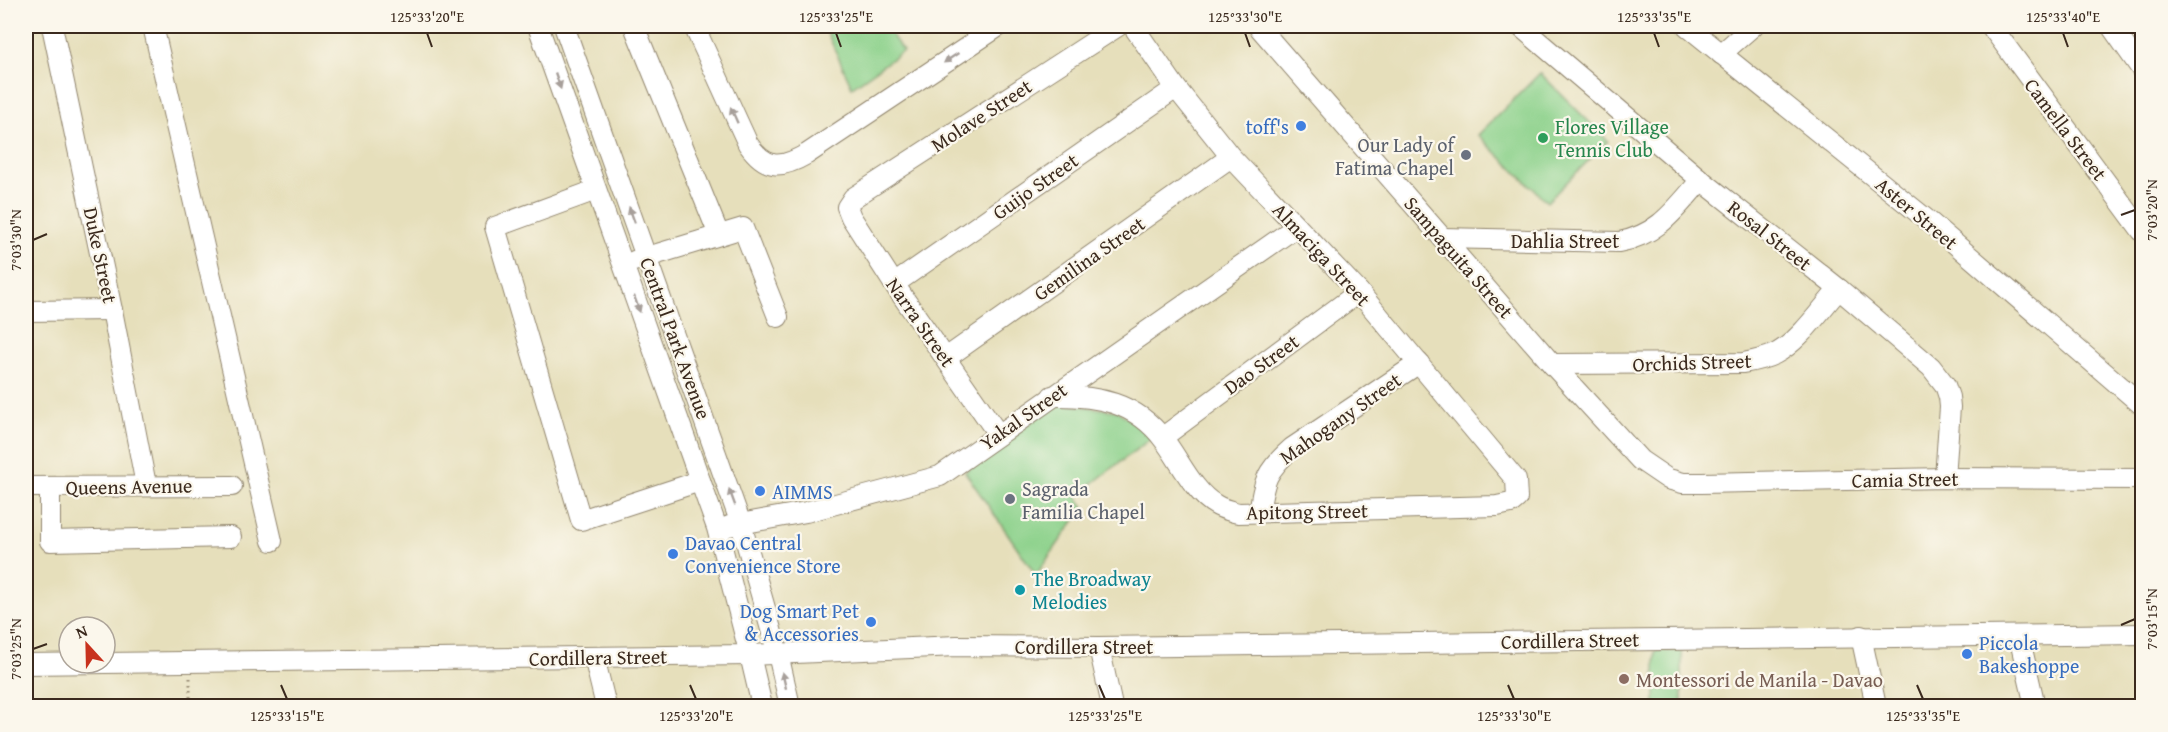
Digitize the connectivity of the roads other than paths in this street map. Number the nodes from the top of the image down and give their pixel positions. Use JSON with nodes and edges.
{"nodes":[{"id":1,"x":52,"y":26,"type":"edge"},
{"id":2,"x":153,"y":26,"type":"edge"},
{"id":3,"x":538,"y":26,"type":"edge"},
{"id":4,"x":564,"y":26,"type":"edge"},
{"id":5,"x":634,"y":26,"type":"edge"},
{"id":6,"x":694,"y":26,"type":"edge"},
{"id":7,"x":999,"y":26,"type":"edge"},
{"id":8,"x":1118,"y":26,"type":"edge"},
{"id":9,"x":1133,"y":26,"type":"edge"},
{"id":10,"x":1258,"y":26,"type":"edge"},
{"id":11,"x":1520,"y":26,"type":"edge"},
{"id":12,"x":1687,"y":26,"type":"edge"},
{"id":13,"x":1753,"y":26,"type":"edge"},
{"id":14,"x":1991,"y":26,"type":"edge"},
{"id":15,"x":2111,"y":26,"type":"edge"},
{"id":16,"x":1721,"y":54,"type":"junction"},
{"id":17,"x":2142,"y":70,"type":"edge"},
{"id":18,"x":1176,"y":88,"type":"junction"},
{"id":19,"x":1232,"y":157,"type":"junction"},
{"id":20,"x":1701,"y":180,"type":"junction"},
{"id":21,"x":596,"y":190,"type":"junction"},
{"id":22,"x":847,"y":207,"type":"joint"},
{"id":23,"x":1296,"y":227,"type":"junction"},
{"id":24,"x":2142,"y":231,"type":"edge"},
{"id":25,"x":719,"y":234,"type":"junction"},
{"id":26,"x":1442,"y":238,"type":"junction"},
{"id":27,"x":647,"y":257,"type":"junction"},
{"id":28,"x":623,"y":265,"type":"junction"},
{"id":29,"x":894,"y":284,"type":"junction"},
{"id":30,"x":1839,"y":289,"type":"junction"},
{"id":31,"x":1359,"y":292,"type":"junction"},
{"id":32,"x":26,"y":310,"type":"edge"},
{"id":33,"x":112,"y":310,"type":"junction"},
{"id":34,"x":778,"y":317,"type":"dead end"},
{"id":35,"x":946,"y":358,"type":"junction"},
{"id":36,"x":1419,"y":363,"type":"junction"},
{"id":37,"x":1552,"y":364,"type":"junction"},
{"id":38,"x":1052,"y":396,"type":"junction"},
{"id":39,"x":2142,"y":405,"type":"edge"},
{"id":40,"x":998,"y":434,"type":"junction"},
{"id":41,"x":1162,"y":437,"type":"junction"},
{"id":42,"x":1945,"y":478,"type":"junction"},
{"id":43,"x":1668,"y":479,"type":"joint"},
{"id":44,"x":2142,"y":479,"type":"edge"},
{"id":45,"x":1516,"y":480,"type":"joint"},
{"id":46,"x":700,"y":481,"type":"junction"},
{"id":47,"x":146,"y":485,"type":"junction"},
{"id":48,"x":232,"y":486,"type":"dead end"},
{"id":49,"x":26,"y":487,"type":"edge"},
{"id":50,"x":50,"y":487,"type":"junction"},
{"id":51,"x":1259,"y":513,"type":"junction"},
{"id":52,"x":741,"y":524,"type":"junction"},
{"id":53,"x":717,"y":528,"type":"junction"},
{"id":54,"x":231,"y":537,"type":"dead end"},
{"id":55,"x":272,"y":541,"type":"dead end"},
{"id":56,"x":2142,"y":634,"type":"edge"},
{"id":57,"x":1861,"y":636,"type":"junction"},
{"id":58,"x":2019,"y":636,"type":"junction"},
{"id":59,"x":1099,"y":647,"type":"junction"},
{"id":60,"x":778,"y":654,"type":"junction"},
{"id":61,"x":750,"y":655,"type":"junction"},
{"id":62,"x":594,"y":657,"type":"junction"},
{"id":63,"x":26,"y":664,"type":"edge"},
{"id":64,"x":606,"y":706,"type":"edge"},
{"id":65,"x":762,"y":706,"type":"edge"},
{"id":66,"x":790,"y":706,"type":"edge"},
{"id":67,"x":1112,"y":706,"type":"edge"},
{"id":68,"x":1876,"y":706,"type":"edge"},
{"id":69,"x":2035,"y":706,"type":"edge"}],
"edges":[{"from":1,"to":33,"type":"street","name":"Duke Street"},
{"from":2,"to":55,"type":"street"},
{"from":3,"to":21,"type":"street","name":"Central Park Avenue","one_way":true},
{"from":27,"to":4,"type":"street","name":"Central Park Avenue","one_way":true},
{"from":5,"to":25,"type":"street"},
{"from":7,"to":6,"type":"street","one_way":true},
{"from":8,"to":22,"type":"street","name":"Molave Street"},
{"from":9,"to":18,"type":"street","name":"Almaciga Street"},
{"from":10,"to":26,"type":"street","name":"Sampaguita Street"},
{"from":11,"to":20,"type":"street","name":"Rosal Street"},
{"from":12,"to":16,"type":"street","name":"Aster Street"},
{"from":13,"to":16,"type":"street"},
{"from":14,"to":24,"type":"street","name":"Camella Street"},
{"from":15,"to":17,"type":"street"},
{"from":16,"to":39,"type":"street","name":"Aster Street"},
{"from":18,"to":19,"type":"street","name":"Almaciga Street"},
{"from":18,"to":29,"type":"street","name":"Guijo Street"},
{"from":19,"to":23,"type":"street","name":"Almaciga Street"},
{"from":19,"to":35,"type":"street","name":"Gemilina Street"},
{"from":20,"to":26,"type":"street","name":"Dahlia Street"},
{"from":20,"to":30,"type":"street","name":"Rosal Street"},
{"from":21,"to":28,"type":"street","name":"Central Park Avenue"},
{"from":21,"to":46,"type":"street"},
{"from":22,"to":29,"type":"street","name":"Narra Street"},
{"from":23,"to":31,"type":"street","name":"Almaciga Street"},
{"from":23,"to":38,"type":"street","name":"Yakal Street"},
{"from":25,"to":27,"type":"street"},
{"from":25,"to":34,"type":"street"},
{"from":26,"to":37,"type":"street","name":"Sampaguita Street"},
{"from":27,"to":28,"type":"street"},
{"from":52,"to":27,"type":"street","name":"Central Park Avenue","one_way":true},
{"from":28,"to":46,"type":"street","name":"Central Park Avenue","one_way":true},
{"from":29,"to":35,"type":"street","name":"Narra Street"},
{"from":30,"to":37,"type":"street","name":"Orchids Street"},
{"from":30,"to":42,"type":"street","name":"Rosal Street"},
{"from":31,"to":36,"type":"street","name":"Almaciga Street"},
{"from":31,"to":41,"type":"street","name":"Dao Street"},
{"from":32,"to":33,"type":"street"},
{"from":33,"to":47,"type":"street","name":"Duke Street"},
{"from":35,"to":40,"type":"street","name":"Narra Street"},
{"from":36,"to":45,"type":"street","name":"Almaciga Street"},
{"from":36,"to":51,"type":"street","name":"Mahogany Street"},
{"from":37,"to":43,"type":"street","name":"Sampaguita Street"},
{"from":38,"to":40,"type":"street","name":"Yakal Street"},
{"from":38,"to":41,"type":"street","name":"Apitong Street"},
{"from":40,"to":52,"type":"street","name":"Yakal Street"},
{"from":41,"to":51,"type":"street","name":"Apitong Street"},
{"from":42,"to":43,"type":"street","name":"Camia Street"},
{"from":42,"to":44,"type":"street","name":"Camia Street"},
{"from":45,"to":51,"type":"street","name":"Apitong Street"},
{"from":46,"to":53,"type":"street","name":"Central Park Avenue"},
{"from":47,"to":48,"type":"street","name":"Queens Avenue"},
{"from":47,"to":50,"type":"street","name":"Queens Avenue"},
{"from":49,"to":50,"type":"street","name":"Queens Avenue"},
{"from":50,"to":54,"type":"street"},
{"from":52,"to":53,"type":"street","name":"Yakal Street"},
{"from":52,"to":60,"type":"street","name":"Central Park Avenue"},
{"from":53,"to":61,"type":"street","name":"Central Park Avenue"},
{"from":56,"to":58,"type":"street","name":"Cordillera Street"},
{"from":57,"to":58,"type":"street","name":"Cordillera Street"},
{"from":57,"to":59,"type":"street","name":"Cordillera Street"},
{"from":57,"to":68,"type":"street"},
{"from":58,"to":69,"type":"street"},
{"from":59,"to":60,"type":"street","name":"Cordillera Street"},
{"from":59,"to":67,"type":"street"},
{"from":60,"to":61,"type":"street","name":"Cordillera Street"},
{"from":66,"to":60,"type":"street","name":"Central Park Avenue","one_way":true},
{"from":61,"to":62,"type":"street","name":"Cordillera Street"},
{"from":61,"to":65,"type":"street","name":"Central Park Avenue"},
{"from":62,"to":63,"type":"street","name":"Cordillera Street"},
{"from":62,"to":64,"type":"street"}]}
